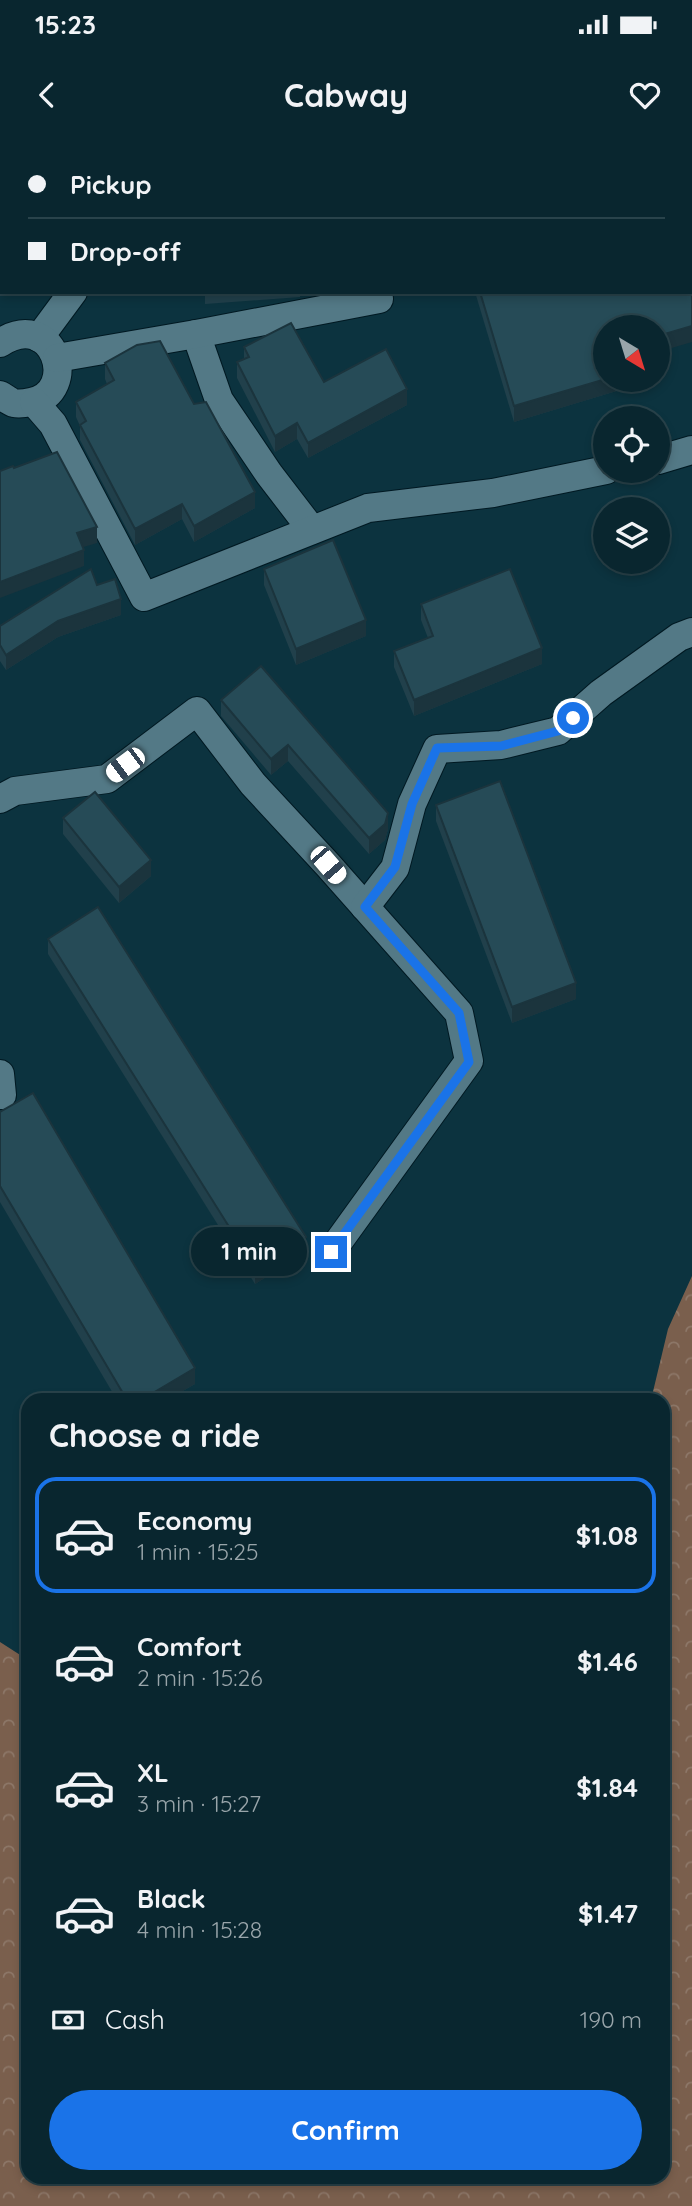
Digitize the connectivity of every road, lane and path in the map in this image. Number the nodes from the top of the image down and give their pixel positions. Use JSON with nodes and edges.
{"nodes":[{"id":1,"x":72,"y":294,"type":"edge"},
{"id":2,"x":378,"y":294,"type":"edge"},
{"id":3,"x":196,"y":334,"type":"junction"},
{"id":4,"x":0,"y":343,"type":"edge"},
{"id":5,"x":48,"y":348,"type":"junction"},
{"id":6,"x":0,"y":395,"type":"edge"},
{"id":7,"x":34,"y":402,"type":"junction"},
{"id":8,"x":692,"y":450,"type":"edge"},
{"id":9,"x":670,"y":456,"type":"edge"},
{"id":10,"x":593,"y":473,"type":"edge"},
{"id":11,"x":312,"y":530,"type":"junction"},
{"id":12,"x":692,"y":632,"type":"edge"},
{"id":13,"x":0,"y":799,"type":"edge"},
{"id":14,"x":365,"y":907,"type":"junction"},
{"id":15,"x":331,"y":1252,"type":"dead end"}],
"edges":[{"from":1,"to":5,"type":"street"},
{"from":2,"to":3,"type":"street"},
{"from":3,"to":5,"type":"street"},
{"from":3,"to":11,"type":"street"},
{"from":4,"to":5,"type":"street"},
{"from":5,"to":7,"type":"street"},
{"from":6,"to":7,"type":"street"},
{"from":7,"to":11,"type":"street"},
{"from":8,"to":9,"type":"street"},
{"from":10,"to":11,"type":"street"},
{"from":12,"to":14,"type":"street"},
{"from":13,"to":14,"type":"street"},
{"from":14,"to":15,"type":"street"}]}
